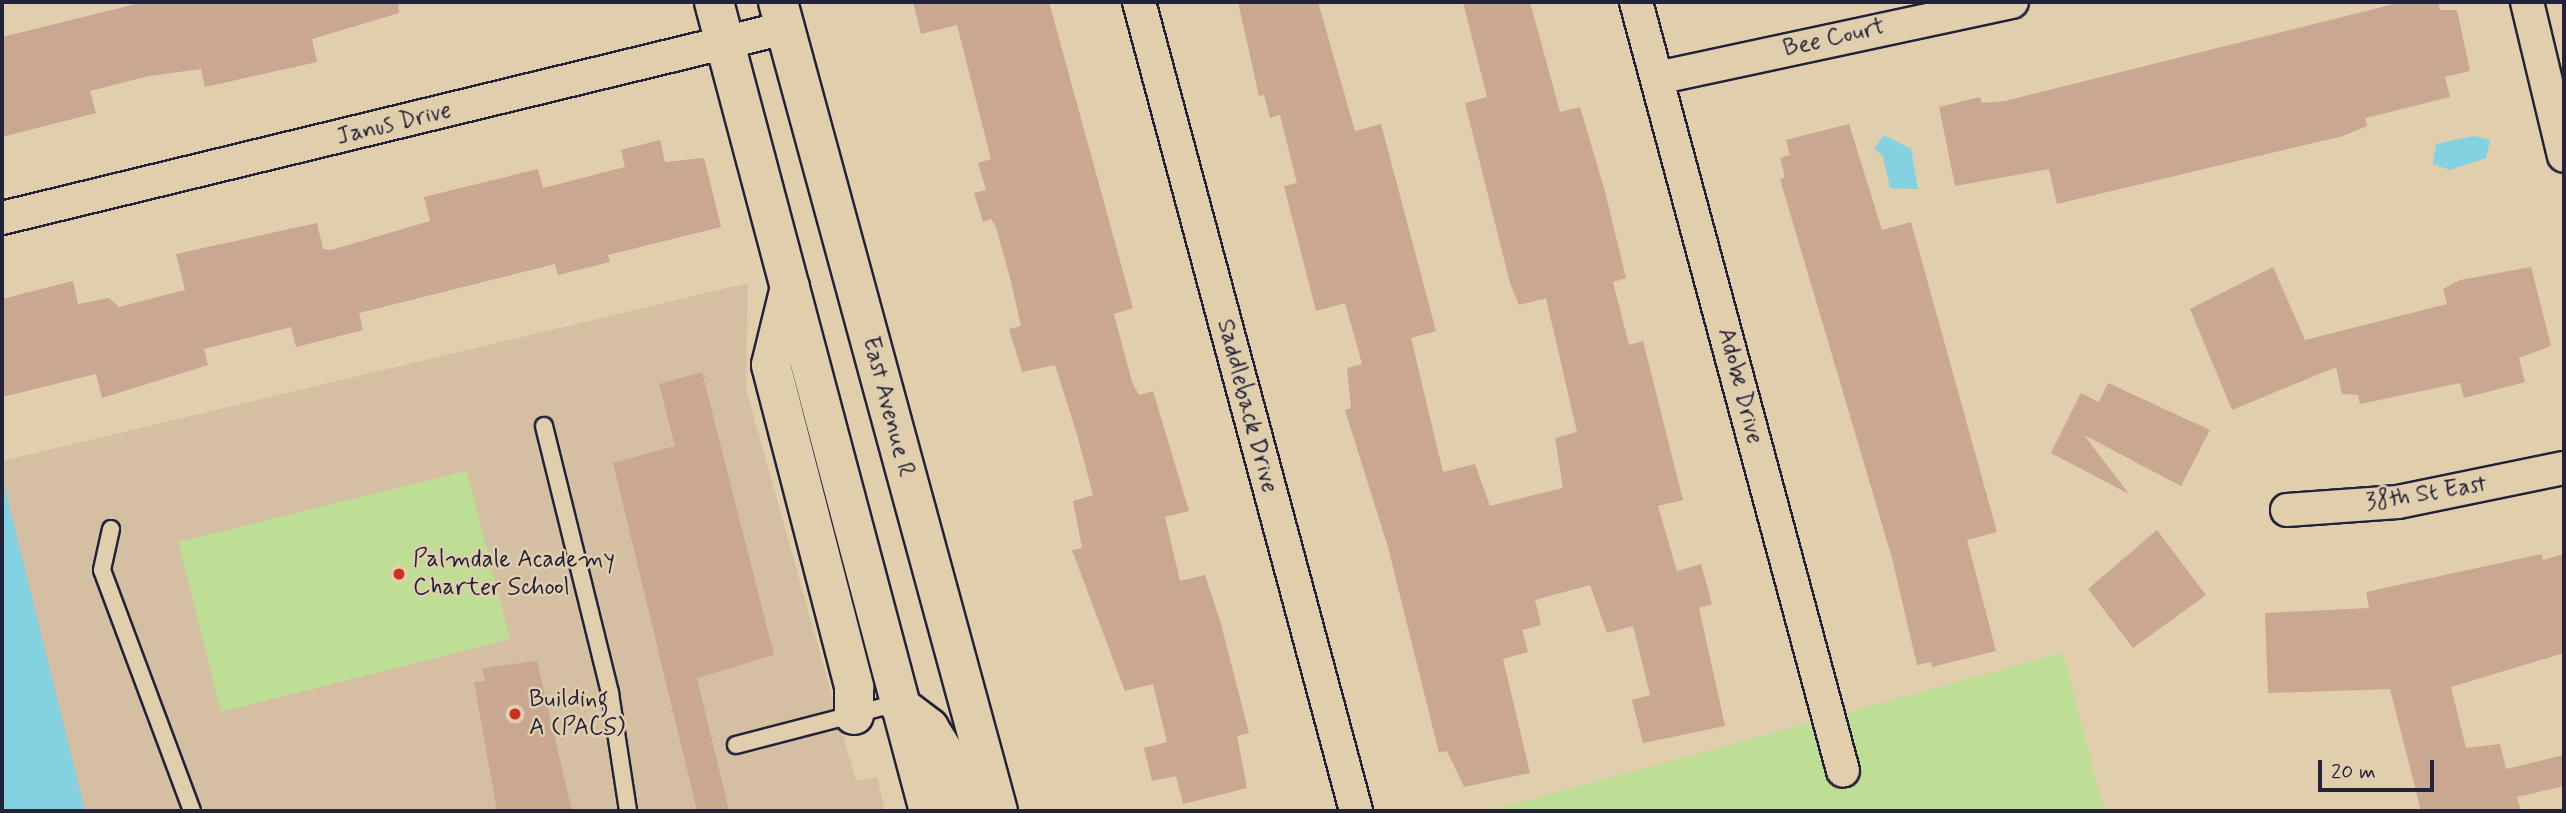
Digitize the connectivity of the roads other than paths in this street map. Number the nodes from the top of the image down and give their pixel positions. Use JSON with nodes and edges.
{"nodes":[{"id":1,"x":714,"y":2,"type":"edge"},
{"id":2,"x":1139,"y":2,"type":"edge"},
{"id":3,"x":1636,"y":2,"type":"edge"},
{"id":4,"x":2012,"y":2,"type":"edge"},
{"id":5,"x":2527,"y":2,"type":"edge"},
{"id":6,"x":782,"y":15,"type":"edge"},
{"id":7,"x":726,"y":44,"type":"junction"},
{"id":8,"x":1657,"y":78,"type":"junction"},
{"id":9,"x":2564,"y":156,"type":"edge"},
{"id":10,"x":2,"y":218,"type":"edge"},
{"id":11,"x":791,"y":282,"type":"junction"},
{"id":12,"x":544,"y":426,"type":"dead end"},
{"id":13,"x":2564,"y":468,"type":"edge"},
{"id":14,"x":2287,"y":510,"type":"dead end"},
{"id":15,"x":111,"y":528,"type":"dead end"},
{"id":16,"x":897,"y":703,"type":"junction"},
{"id":17,"x":854,"y":715,"type":"junction"},
{"id":18,"x":736,"y":744,"type":"dead end"},
{"id":19,"x":1843,"y":771,"type":"dead end"},
{"id":20,"x":192,"y":811,"type":"edge"},
{"id":21,"x":628,"y":811,"type":"edge"},
{"id":22,"x":929,"y":811,"type":"edge"},
{"id":23,"x":963,"y":811,"type":"edge"},
{"id":24,"x":998,"y":811,"type":"edge"},
{"id":25,"x":1356,"y":811,"type":"edge"}],
"edges":[{"from":1,"to":7,"type":"main road"},
{"from":2,"to":25,"type":"street","name":"Saddleback Drive"},
{"from":3,"to":8,"type":"street","name":"Adobe Drive"},
{"from":4,"to":8,"type":"street","name":"Bee Court"},
{"from":5,"to":9,"type":"street"},
{"from":6,"to":7,"type":"street","name":"Janus Drive"},
{"from":6,"to":24,"type":"main road","name":"East Avenue R"},
{"from":7,"to":10,"type":"street","name":"Janus Drive"},
{"from":7,"to":11,"type":"main road"},
{"from":8,"to":19,"type":"street","name":"Adobe Drive"},
{"from":11,"to":16,"type":"main road"},
{"from":11,"to":17,"type":"main road"},
{"from":12,"to":21,"type":"lane"},
{"from":13,"to":14,"type":"street","name":"38th St East"},
{"from":15,"to":20,"type":"lane"},
{"from":16,"to":17,"type":"lane"},
{"from":16,"to":22,"type":"main road"},
{"from":16,"to":23,"type":"main road"},
{"from":17,"to":18,"type":"lane"}]}
